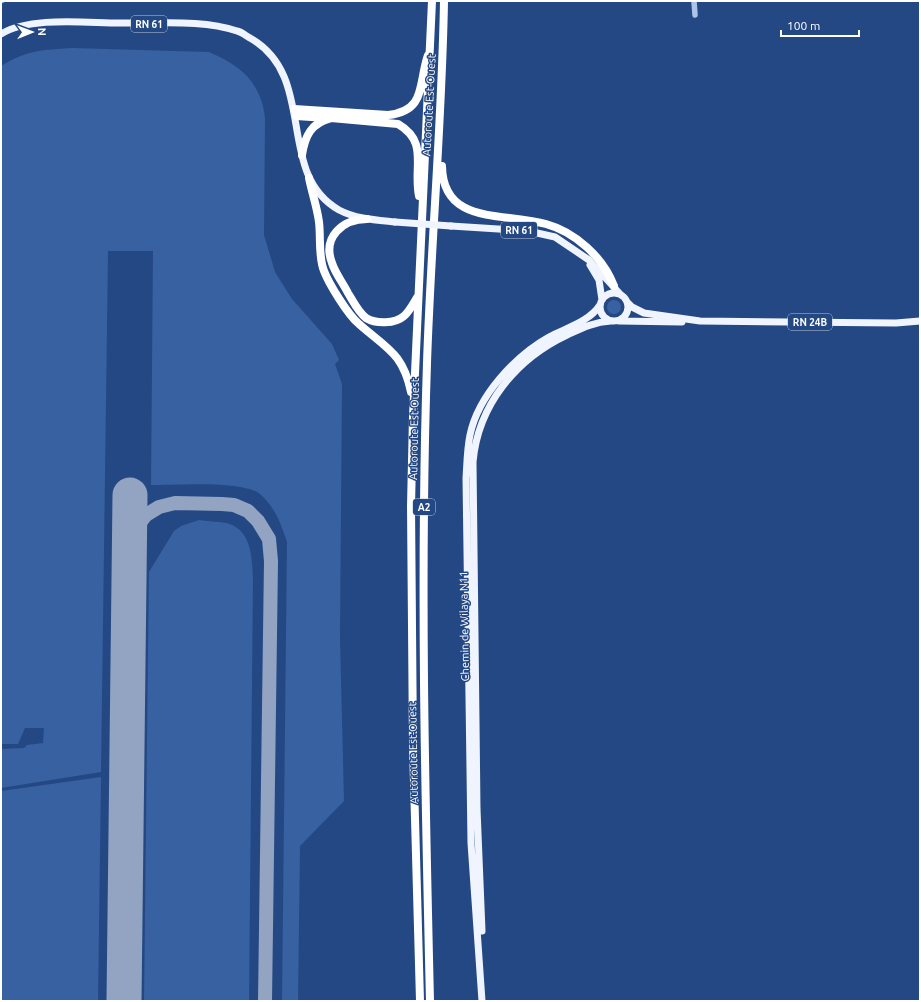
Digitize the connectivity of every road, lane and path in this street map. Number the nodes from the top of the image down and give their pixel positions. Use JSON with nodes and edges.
{"nodes":[{"id":1,"x":432,"y":1,"type":"edge"},
{"id":2,"x":444,"y":1,"type":"edge"},
{"id":3,"x":694,"y":1,"type":"edge"},
{"id":4,"x":695,"y":15,"type":"dead end"},
{"id":5,"x":1,"y":34,"type":"edge"},
{"id":6,"x":431,"y":45,"type":"junction"},
{"id":7,"x":441,"y":112,"type":"junction"},
{"id":8,"x":295,"y":113,"type":"junction"},
{"id":9,"x":331,"y":118,"type":"junction"},
{"id":10,"x":302,"y":155,"type":"junction"},
{"id":11,"x":309,"y":178,"type":"junction"},
{"id":12,"x":422,"y":210,"type":"junction"},
{"id":13,"x":367,"y":219,"type":"junction"},
{"id":14,"x":581,"y":253,"type":"junction"},
{"id":15,"x":614,"y":286,"type":"junction"},
{"id":16,"x":418,"y":295,"type":"junction"},
{"id":17,"x":621,"y":295,"type":"junction"},
{"id":18,"x":627,"y":302,"type":"junction"},
{"id":19,"x":601,"y":303,"type":"junction"},
{"id":20,"x":611,"y":321,"type":"junction"},
{"id":21,"x":619,"y":321,"type":"junction"},
{"id":22,"x":700,"y":321,"type":"junction"},
{"id":23,"x":920,"y":321,"type":"edge"},
{"id":24,"x":413,"y":417,"type":"junction"},
{"id":25,"x":420,"y":1001,"type":"edge"},
{"id":26,"x":430,"y":1001,"type":"edge"},
{"id":27,"x":482,"y":1001,"type":"edge"},
{"id":28,"x":487,"y":1001,"type":"edge"}],
"edges":[{"from":1,"to":6,"type":"highway","name":"Autoroute Est-Ouest","number":"A2"},
{"from":2,"to":7,"type":"highway","name":"Autoroute Est-Ouest","number":"A2"},
{"from":3,"to":4,"type":"street"},
{"from":5,"to":8,"type":"main road","number":"RN 61"},
{"from":6,"to":8,"type":"highway"},
{"from":6,"to":12,"type":"highway","name":"Autoroute Est-Ouest","number":"A2"},
{"from":7,"to":15,"type":"highway"},
{"from":7,"to":26,"type":"highway","name":"Autoroute Est-Ouest","number":"A2"},
{"from":8,"to":9,"type":"highway"},
{"from":8,"to":10,"type":"main road","number":"RN 61"},
{"from":9,"to":10,"type":"highway"},
{"from":9,"to":12,"type":"highway"},
{"from":10,"to":11,"type":"main road","number":"RN 61"},
{"from":11,"to":13,"type":"main road","number":"RN 61"},
{"from":11,"to":24,"type":"highway"},
{"from":12,"to":16,"type":"highway","name":"Autoroute Est-Ouest","number":"A2"},
{"from":13,"to":14,"type":"main road","number":"RN 61","bridge":true},
{"from":13,"to":16,"type":"highway"},
{"from":14,"to":15,"type":"main road","number":"RN 61"},
{"from":14,"to":19,"type":"main road","number":"RN 61"},
{"from":15,"to":17,"type":"main road","number":"RN 61"},
{"from":16,"to":24,"type":"highway","name":"Autoroute Est-Ouest","number":"A2"},
{"from":17,"to":18,"type":"main road"},
{"from":17,"to":19,"type":"main road"},
{"from":18,"to":21,"type":"main road"},
{"from":18,"to":22,"type":"main road"},
{"from":19,"to":20,"type":"main road"},
{"from":19,"to":27,"type":"main road"},
{"from":20,"to":21,"type":"main road"},
{"from":20,"to":28,"type":"main road","name":"Chemin de Wilaya N11"},
{"from":21,"to":22,"type":"main road"},
{"from":22,"to":23,"type":"main road","number":"RN 24B"},
{"from":24,"to":25,"type":"highway","name":"Autoroute Est-Ouest","number":"A2"}]}
